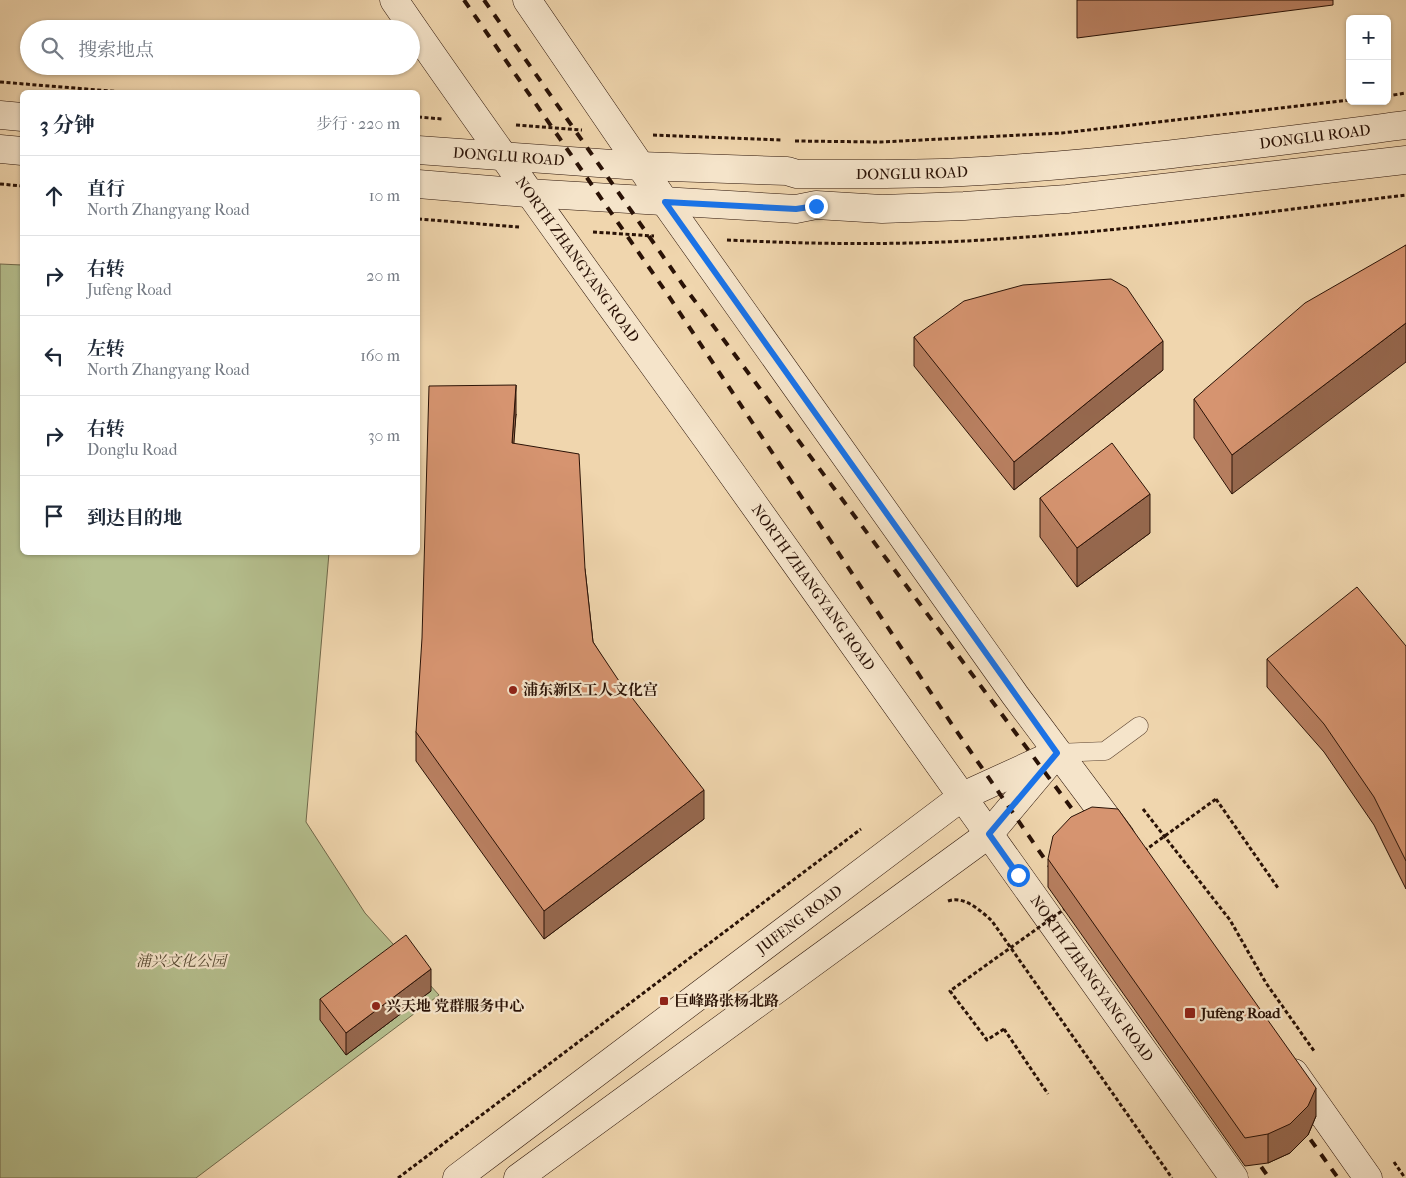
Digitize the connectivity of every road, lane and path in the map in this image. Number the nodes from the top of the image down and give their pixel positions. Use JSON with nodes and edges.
{"nodes":[{"id":1,"x":394,"y":0,"type":"edge"},
{"id":2,"x":528,"y":0,"type":"edge"},
{"id":3,"x":408,"y":20,"type":"edge"},
{"id":4,"x":420,"y":38,"type":"edge"},
{"id":5,"x":0,"y":82,"type":"edge"},
{"id":6,"x":98,"y":90,"type":"edge"},
{"id":7,"x":1406,"y":93,"type":"edge"},
{"id":8,"x":1391,"y":95,"type":"edge"},
{"id":9,"x":1346,"y":101,"type":"edge"},
{"id":10,"x":0,"y":115,"type":"edge"},
{"id":11,"x":20,"y":117,"type":"edge"},
{"id":12,"x":420,"y":117,"type":"edge"},
{"id":13,"x":477,"y":122,"type":"junction"},
{"id":14,"x":1406,"y":125,"type":"edge"},
{"id":15,"x":618,"y":132,"type":"junction"},
{"id":16,"x":0,"y":149,"type":"edge"},
{"id":17,"x":420,"y":150,"type":"edge"},
{"id":18,"x":20,"y":151,"type":"edge"},
{"id":19,"x":502,"y":157,"type":"junction"},
{"id":20,"x":1406,"y":160,"type":"edge"},
{"id":21,"x":640,"y":166,"type":"junction"},
{"id":22,"x":0,"y":184,"type":"edge"},
{"id":23,"x":420,"y":184,"type":"edge"},
{"id":24,"x":20,"y":186,"type":"edge"},
{"id":25,"x":528,"y":193,"type":"junction"},
{"id":26,"x":665,"y":202,"type":"junction"},
{"id":27,"x":1139,"y":726,"type":"dead end"},
{"id":28,"x":1057,"y":753,"type":"junction"},
{"id":29,"x":963,"y":796,"type":"junction"},
{"id":30,"x":1143,"y":809,"type":"dead end"},
{"id":31,"x":861,"y":829,"type":"dead end"},
{"id":32,"x":989,"y":834,"type":"junction"},
{"id":33,"x":1139,"y":856,"type":"joint"},
{"id":34,"x":1278,"y":888,"type":"dead end"},
{"id":35,"x":944,"y":903,"type":"dead end"},
{"id":36,"x":1071,"y":904,"type":"edge"},
{"id":37,"x":1282,"y":1056,"type":"edge"},
{"id":38,"x":1318,"y":1056,"type":"dead end"},
{"id":39,"x":1048,"y":1094,"type":"dead end"},
{"id":40,"x":1393,"y":1162,"type":"dead end"},
{"id":41,"x":398,"y":1178,"type":"edge"},
{"id":42,"x":457,"y":1178,"type":"edge"},
{"id":43,"x":518,"y":1178,"type":"edge"},
{"id":44,"x":1172,"y":1178,"type":"edge"},
{"id":45,"x":1234,"y":1178,"type":"edge"},
{"id":46,"x":1368,"y":1178,"type":"edge"},
{"id":47,"x":1405,"y":1178,"type":"edge"}],
"edges":[{"from":1,"to":3,"type":"main road","name":"NORTH ZHANGYANG ROAD"},
{"from":2,"to":15,"type":"main road"},
{"from":4,"to":13,"type":"main road","name":"NORTH ZHANGYANG ROAD"},
{"from":5,"to":6,"type":"path"},
{"from":7,"to":8,"type":"path"},
{"from":9,"to":15,"type":"path"},
{"from":10,"to":11,"type":"main road"},
{"from":12,"to":13,"type":"path"},
{"from":13,"to":15,"type":"path"},
{"from":13,"to":19,"type":"main road","name":"NORTH ZHANGYANG ROAD"},
{"from":14,"to":21,"type":"main road","name":"DONGLU ROAD"},
{"from":15,"to":21,"type":"main road"},
{"from":16,"to":18,"type":"main road"},
{"from":17,"to":19,"type":"main road","name":"DONGLU ROAD"},
{"from":19,"to":21,"type":"main road","name":"DONGLU ROAD"},
{"from":19,"to":25,"type":"main road","name":"NORTH ZHANGYANG ROAD"},
{"from":20,"to":26,"type":"main road"},
{"from":21,"to":26,"type":"main road"},
{"from":22,"to":24,"type":"path"},
{"from":23,"to":25,"type":"main road"},
{"from":25,"to":26,"type":"main road"},
{"from":25,"to":29,"type":"main road","name":"NORTH ZHANGYANG ROAD"},
{"from":26,"to":28,"type":"main road"},
{"from":27,"to":28,"type":"lane"},
{"from":28,"to":29,"type":"main road","name":"JUFENG ROAD"},
{"from":28,"to":32,"type":"main road"},
{"from":28,"to":33,"type":"main road"},
{"from":29,"to":32,"type":"main road","name":"NORTH ZHANGYANG ROAD"},
{"from":29,"to":42,"type":"main road","name":"JUFENG ROAD"},
{"from":30,"to":38,"type":"path"},
{"from":31,"to":41,"type":"path"},
{"from":32,"to":43,"type":"main road"},
{"from":32,"to":45,"type":"main road","name":"NORTH ZHANGYANG ROAD"},
{"from":33,"to":34,"type":"path","bridge":true},
{"from":35,"to":44,"type":"path"},
{"from":36,"to":39,"type":"path","bridge":true},
{"from":37,"to":46,"type":"main road"},
{"from":40,"to":47,"type":"path"}]}
